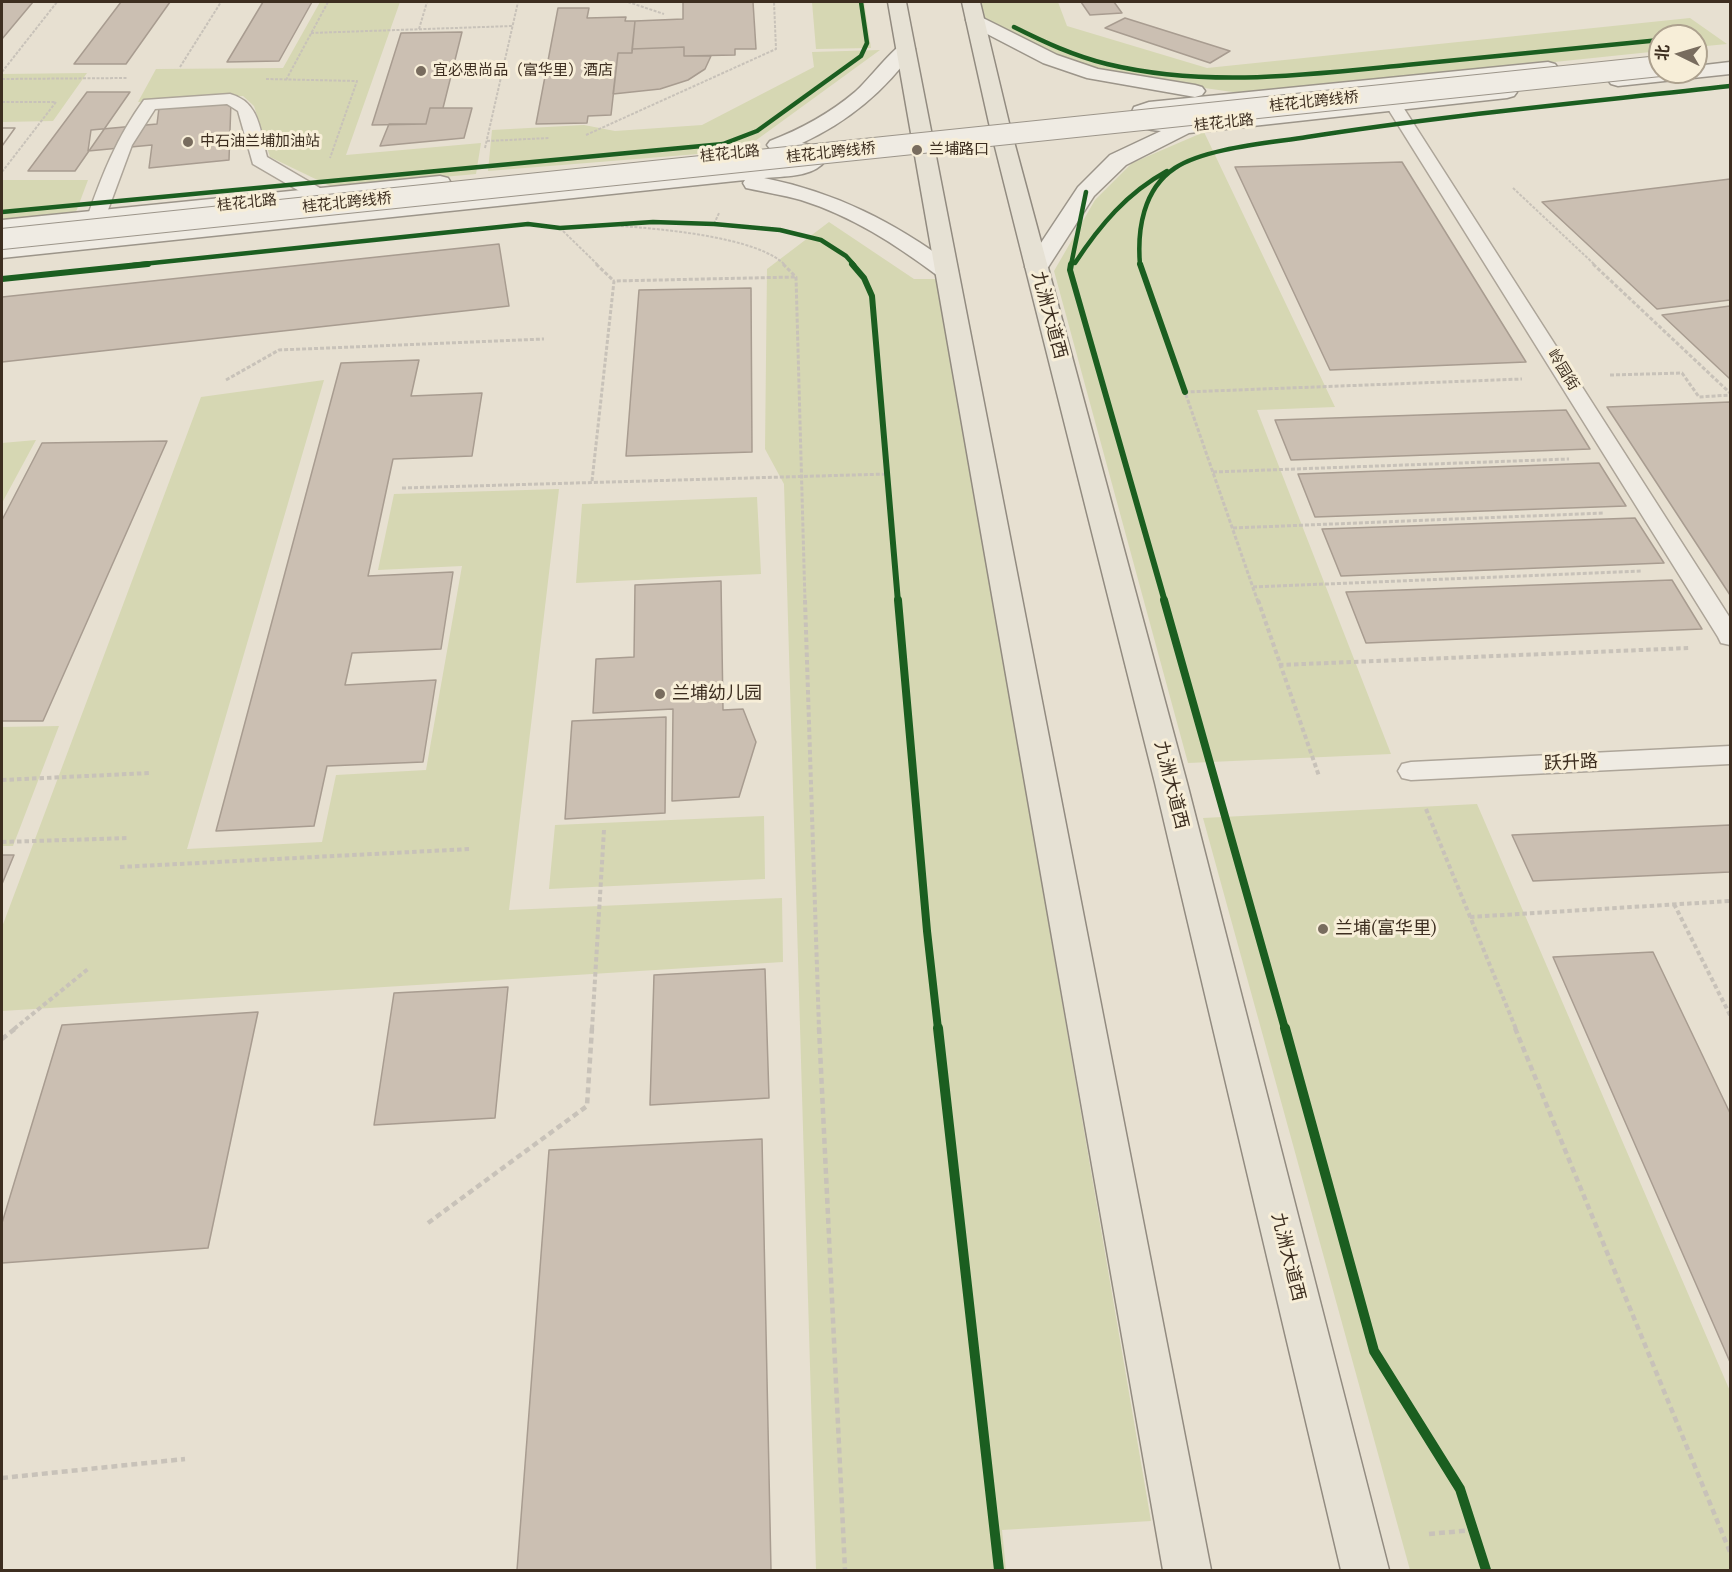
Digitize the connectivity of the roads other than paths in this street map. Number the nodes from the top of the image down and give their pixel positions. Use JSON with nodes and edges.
{"nodes":[{"id":1,"x":897,"y":2,"type":"edge"},
{"id":2,"x":973,"y":10,"type":"edge"},
{"id":3,"x":905,"y":49,"type":"junction"},
{"id":4,"x":1648,"y":57,"type":"edge"},
{"id":5,"x":1731,"y":59,"type":"edge"},
{"id":6,"x":1708,"y":62,"type":"edge"},
{"id":7,"x":1648,"y":67,"type":"edge"},
{"id":8,"x":1731,"y":68,"type":"edge"},
{"id":9,"x":1708,"y":70,"type":"edge"},
{"id":10,"x":1648,"y":77,"type":"edge"},
{"id":11,"x":1247,"y":98,"type":"junction"},
{"id":12,"x":1393,"y":104,"type":"junction"},
{"id":13,"x":1187,"y":127,"type":"junction"},
{"id":14,"x":756,"y":152,"type":"junction"},
{"id":15,"x":719,"y":177,"type":"junction"},
{"id":16,"x":319,"y":195,"type":"junction"},
{"id":17,"x":96,"y":218,"type":"junction"},
{"id":18,"x":2,"y":227,"type":"edge"},
{"id":19,"x":2,"y":239,"type":"edge"},
{"id":20,"x":2,"y":251,"type":"edge"},
{"id":21,"x":1037,"y":267,"type":"junction"},
{"id":22,"x":946,"y":271,"type":"junction"},
{"id":23,"x":1731,"y":637,"type":"edge"},
{"id":24,"x":1731,"y":755,"type":"edge"},
{"id":25,"x":1411,"y":771,"type":"road end"},
{"id":26,"x":1187,"y":1570,"type":"edge"},
{"id":27,"x":1365,"y":1570,"type":"edge"}],
"edges":[{"from":1,"to":3,"type":"main road"},
{"from":2,"to":11,"type":"main road"},
{"from":2,"to":21,"type":"main road","name":"九洲大道西"},
{"from":3,"to":14,"type":"main road"},
{"from":3,"to":22,"type":"main road"},
{"from":4,"to":11,"type":"main road","name":"桂花北路"},
{"from":5,"to":6,"type":"main road"},
{"from":7,"to":19,"type":"main road","name":"桂花北跨线桥","bridge":true},
{"from":8,"to":9,"type":"main road","name":"桂花北路"},
{"from":10,"to":12,"type":"main road","name":"桂花北路"},
{"from":11,"to":13,"type":"main road","name":"桂花北路"},
{"from":12,"to":13,"type":"main road","name":"桂花北路"},
{"from":12,"to":23,"type":"lane","name":"岭园街"},
{"from":13,"to":21,"type":"main road"},
{"from":14,"to":15,"type":"main road","name":"桂花北路"},
{"from":14,"to":16,"type":"main road","name":"桂花北路"},
{"from":15,"to":20,"type":"main road","name":"桂花北路"},
{"from":15,"to":22,"type":"main road"},
{"from":16,"to":17,"type":"main road","name":"桂花北路"},
{"from":16,"to":17,"type":"lane"},
{"from":17,"to":18,"type":"main road","name":"桂花北路"},
{"from":21,"to":27,"type":"main road","name":"九洲大道西"},
{"from":22,"to":26,"type":"main road"},
{"from":24,"to":25,"type":"lane","name":"跃升路"}]}
